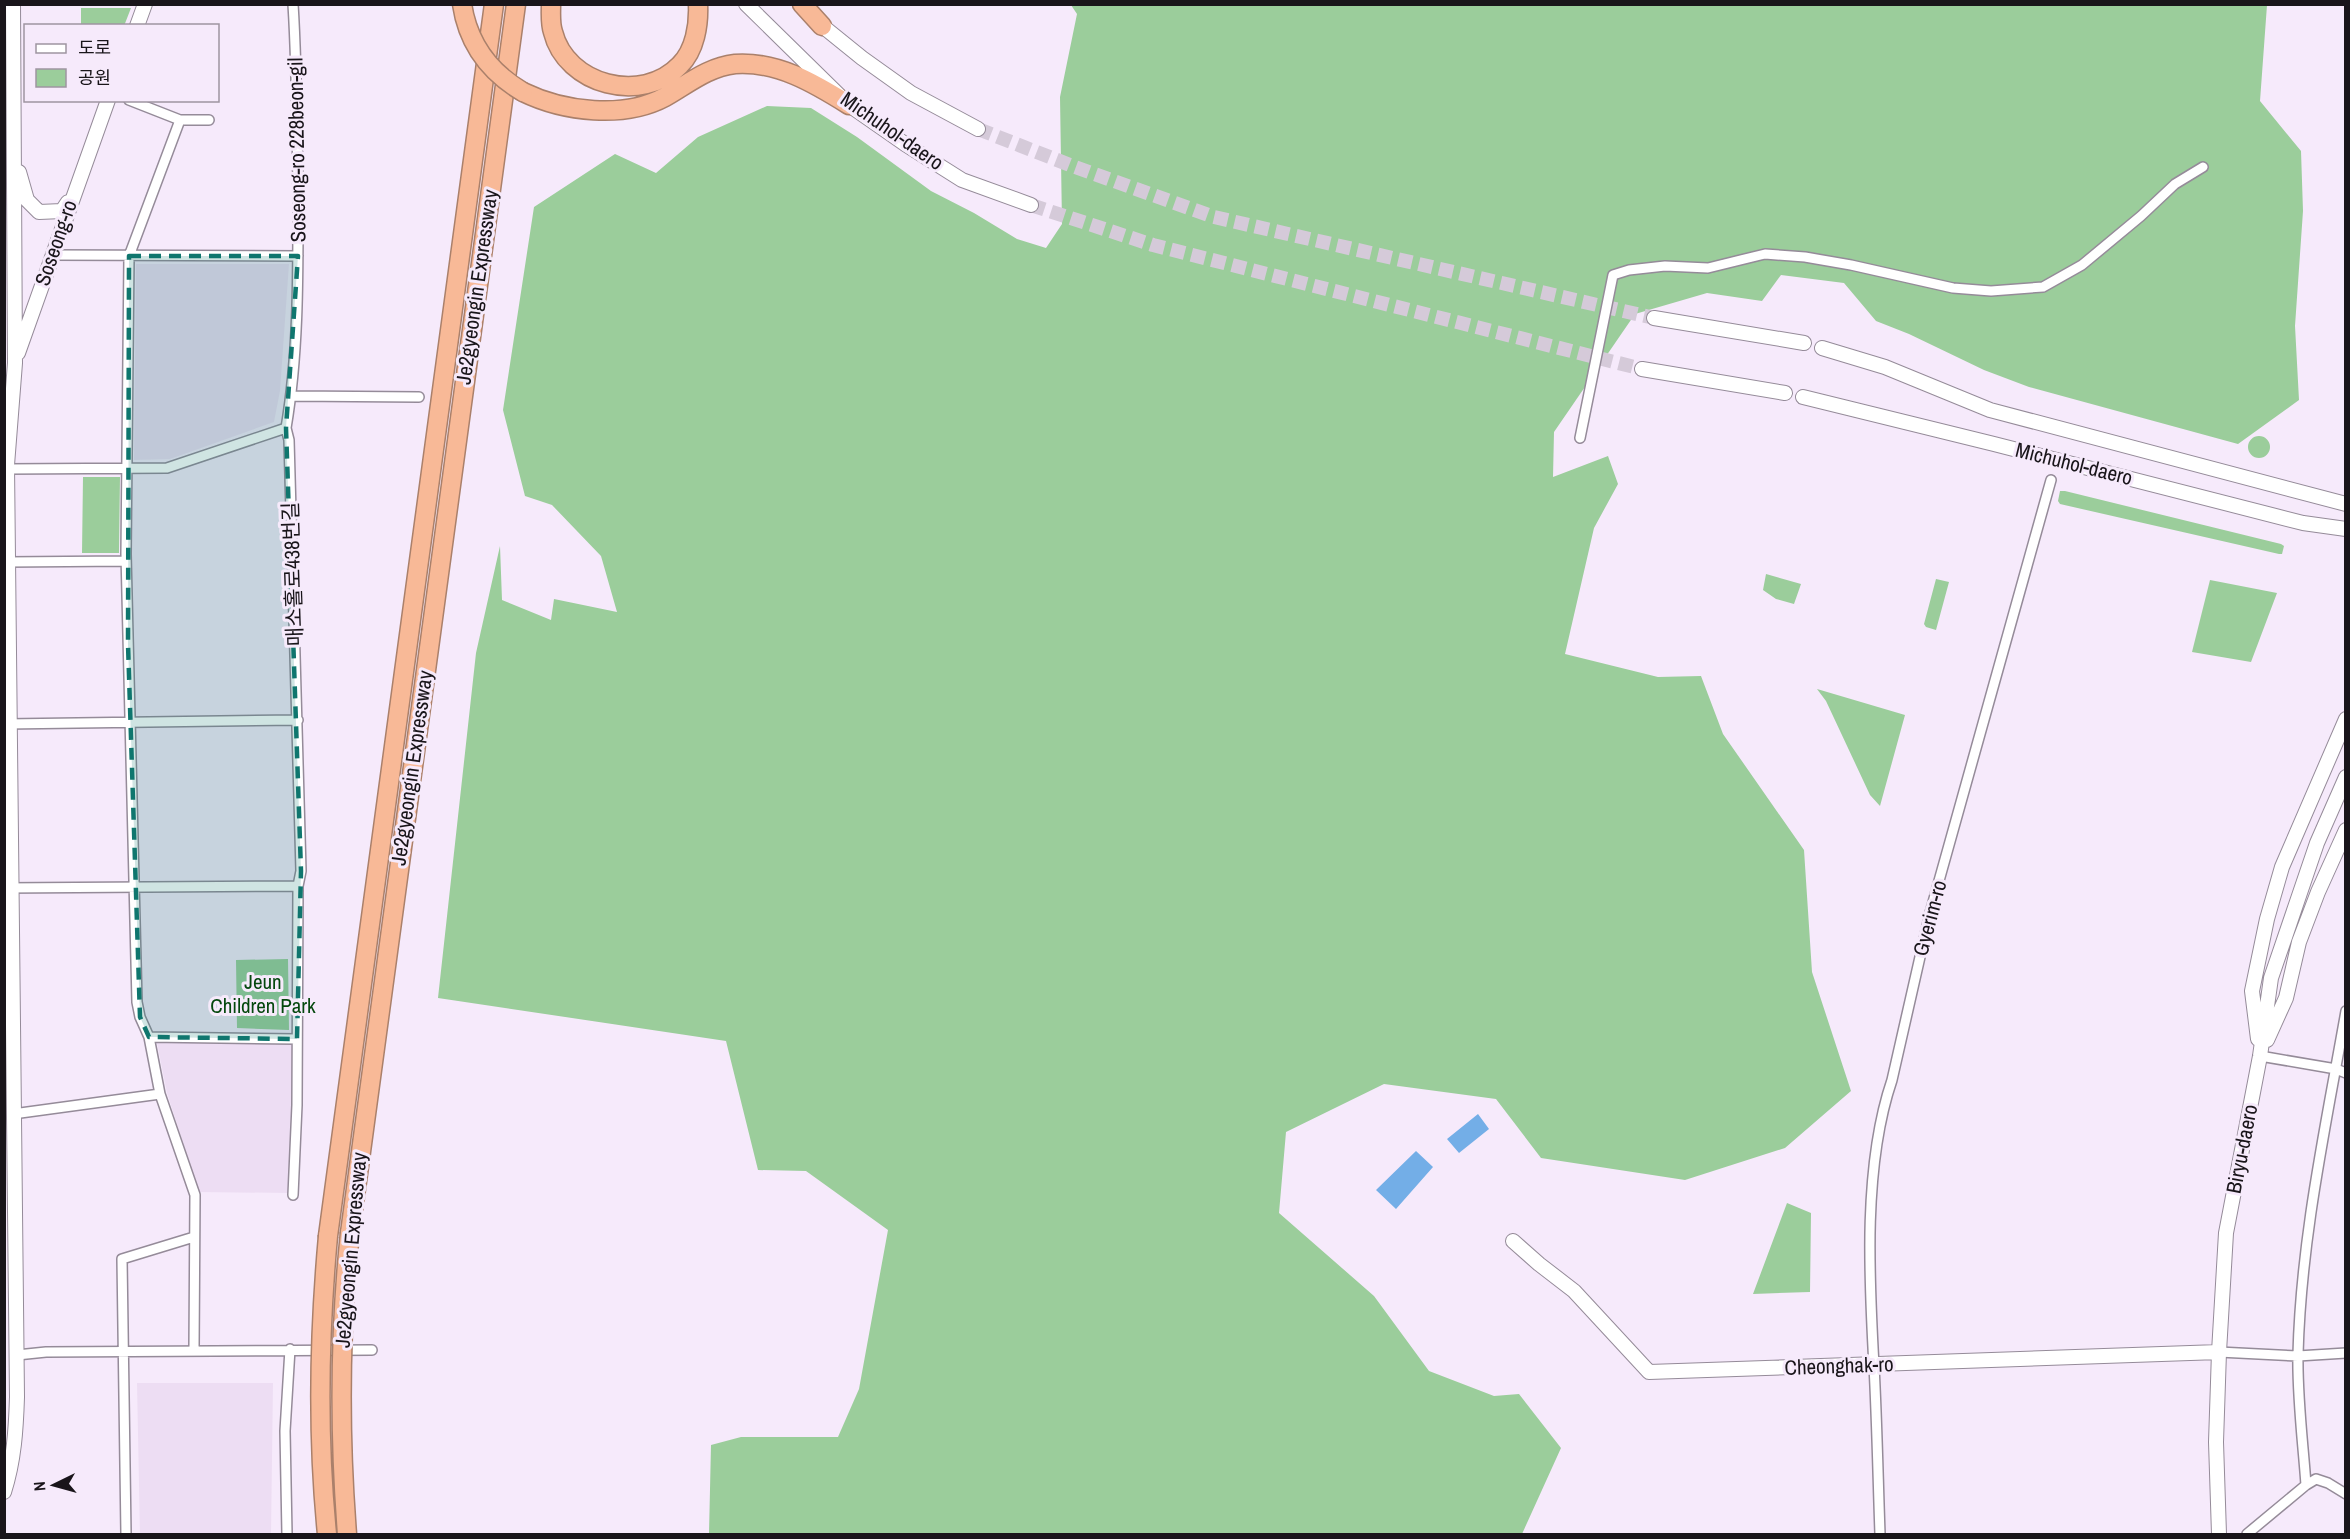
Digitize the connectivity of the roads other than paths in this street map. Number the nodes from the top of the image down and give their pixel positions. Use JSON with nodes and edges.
{"nodes":[{"id":1,"x":13,"y":4,"type":"edge"},
{"id":2,"x":145,"y":4,"type":"edge"},
{"id":3,"x":293,"y":4,"type":"edge"},
{"id":4,"x":462,"y":4,"type":"edge"},
{"id":5,"x":494,"y":4,"type":"edge"},
{"id":6,"x":516,"y":4,"type":"edge"},
{"id":7,"x":551,"y":4,"type":"edge"},
{"id":8,"x":698,"y":4,"type":"edge"},
{"id":9,"x":746,"y":4,"type":"edge"},
{"id":10,"x":795,"y":4,"type":"edge"},
{"id":11,"x":802,"y":4,"type":"edge"},
{"id":12,"x":138,"y":24,"type":"edge"},
{"id":13,"x":822,"y":26,"type":"junction"},
{"id":14,"x":107,"y":102,"type":"edge"},
{"id":15,"x":134,"y":102,"type":"edge"},
{"id":16,"x":849,"y":105,"type":"junction"},
{"id":17,"x":180,"y":120,"type":"junction"},
{"id":18,"x":209,"y":120,"type":"dead end"},
{"id":19,"x":978,"y":129,"type":"tunnel mouth"},
{"id":20,"x":14,"y":148,"type":"junction"},
{"id":21,"x":2203,"y":167,"type":"dead end"},
{"id":22,"x":73,"y":195,"type":"junction"},
{"id":23,"x":1031,"y":205,"type":"tunnel mouth"},
{"id":24,"x":52,"y":255,"type":"junction"},
{"id":25,"x":129,"y":256,"type":"junction"},
{"id":26,"x":298,"y":256,"type":"junction"},
{"id":27,"x":1654,"y":318,"type":"tunnel mouth"},
{"id":28,"x":1804,"y":343,"type":"dead end"},
{"id":29,"x":1822,"y":348,"type":"dead end"},
{"id":30,"x":15,"y":363,"type":"junction"},
{"id":31,"x":1642,"y":369,"type":"tunnel mouth"},
{"id":32,"x":4,"y":385,"type":"edge"},
{"id":33,"x":1785,"y":393,"type":"dead end"},
{"id":34,"x":291,"y":396,"type":"junction"},
{"id":35,"x":419,"y":397,"type":"dead end"},
{"id":36,"x":1803,"y":398,"type":"dead end"},
{"id":37,"x":286,"y":428,"type":"junction"},
{"id":38,"x":1580,"y":438,"type":"dead end"},
{"id":39,"x":7,"y":469,"type":"junction"},
{"id":40,"x":127,"y":469,"type":"junction"},
{"id":41,"x":2051,"y":480,"type":"dead end"},
{"id":42,"x":2346,"y":504,"type":"edge"},
{"id":43,"x":2346,"y":529,"type":"edge"},
{"id":44,"x":6,"y":544,"type":"edge"},
{"id":45,"x":126,"y":561,"type":"junction"},
{"id":46,"x":8,"y":562,"type":"junction"},
{"id":47,"x":2346,"y":719,"type":"edge"},
{"id":48,"x":298,"y":720,"type":"junction"},
{"id":49,"x":130,"y":723,"type":"junction"},
{"id":50,"x":7,"y":724,"type":"edge"},
{"id":51,"x":2346,"y":777,"type":"edge"},
{"id":52,"x":2346,"y":830,"type":"edge"},
{"id":53,"x":298,"y":886,"type":"junction"},
{"id":54,"x":134,"y":887,"type":"junction"},
{"id":55,"x":8,"y":888,"type":"edge"},
{"id":56,"x":2346,"y":1011,"type":"edge"},
{"id":57,"x":149,"y":1037,"type":"junction"},
{"id":58,"x":297,"y":1039,"type":"junction"},
{"id":59,"x":2260,"y":1056,"type":"junction"},
{"id":60,"x":2336,"y":1069,"type":"junction"},
{"id":61,"x":2346,"y":1073,"type":"edge"},
{"id":62,"x":160,"y":1094,"type":"junction"},
{"id":63,"x":13,"y":1114,"type":"junction"},
{"id":64,"x":293,"y":1195,"type":"dead end"},
{"id":65,"x":195,"y":1237,"type":"junction"},
{"id":66,"x":1513,"y":1241,"type":"dead end"},
{"id":67,"x":290,"y":1349,"type":"junction"},
{"id":68,"x":194,"y":1350,"type":"junction"},
{"id":69,"x":372,"y":1350,"type":"dead end"},
{"id":70,"x":122,"y":1351,"type":"junction"},
{"id":71,"x":2218,"y":1352,"type":"junction"},
{"id":72,"x":2346,"y":1353,"type":"edge"},
{"id":73,"x":17,"y":1355,"type":"junction"},
{"id":74,"x":2298,"y":1356,"type":"junction"},
{"id":75,"x":1874,"y":1365,"type":"junction"},
{"id":76,"x":2306,"y":1485,"type":"junction"},
{"id":77,"x":4,"y":1492,"type":"edge"},
{"id":78,"x":2346,"y":1494,"type":"edge"},
{"id":79,"x":126,"y":1534,"type":"edge"},
{"id":80,"x":287,"y":1534,"type":"edge"},
{"id":81,"x":327,"y":1534,"type":"edge"},
{"id":82,"x":348,"y":1534,"type":"edge"},
{"id":83,"x":1880,"y":1534,"type":"edge"},
{"id":84,"x":2219,"y":1534,"type":"edge"},
{"id":85,"x":2247,"y":1534,"type":"edge"}],
"edges":[{"from":1,"to":20,"type":"main road"},
{"from":2,"to":12,"type":"main road"},
{"from":3,"to":26,"type":"street","name":"Soseong-ro 228beon-gil"},
{"from":4,"to":16,"type":"highway","bridge":true},
{"from":5,"to":81,"type":"highway","name":"Je2gyeongin Expressway","bridge":true},
{"from":6,"to":82,"type":"highway","name":"Je2gyeongin Expressway","bridge":true},
{"from":7,"to":8,"type":"highway"},
{"from":9,"to":16,"type":"main road","name":"Michuhol-daero"},
{"from":10,"to":13,"type":"main road","name":"Michuhol-daero"},
{"from":11,"to":13,"type":"highway"},
{"from":13,"to":19,"type":"main road","name":"Michuhol-daero"},
{"from":14,"to":22,"type":"main road","name":"Soseong-ro"},
{"from":15,"to":17,"type":"street"},
{"from":16,"to":23,"type":"main road","name":"Michuhol-daero"},
{"from":17,"to":18,"type":"street"},
{"from":17,"to":25,"type":"street"},
{"from":20,"to":22,"type":"main road"},
{"from":20,"to":30,"type":"main road"},
{"from":21,"to":38,"type":"street"},
{"from":22,"to":24,"type":"main road","name":"Soseong-ro"},
{"from":24,"to":25,"type":"street","name":"Soseong-ro 228beon-gil"},
{"from":24,"to":30,"type":"main road","name":"Soseong-ro"},
{"from":25,"to":26,"type":"street","name":"Soseong-ro 228beon-gil"},
{"from":25,"to":40,"type":"street"},
{"from":26,"to":34,"type":"street","name":"매소홀로438번길"},
{"from":27,"to":28,"type":"main road"},
{"from":29,"to":42,"type":"main road","name":"Michuhol-daero"},
{"from":30,"to":32,"type":"main road","name":"Soseong-ro"},
{"from":30,"to":39,"type":"main road"},
{"from":31,"to":33,"type":"main road"},
{"from":34,"to":35,"type":"street"},
{"from":34,"to":37,"type":"street","name":"매소홀로438번길"},
{"from":36,"to":43,"type":"main road","name":"Michuhol-daero"},
{"from":37,"to":40,"type":"street"},
{"from":37,"to":48,"type":"street","name":"매소홀로438번길"},
{"from":39,"to":40,"type":"street"},
{"from":39,"to":44,"type":"main road"},
{"from":40,"to":45,"type":"street"},
{"from":41,"to":75,"type":"street","name":"Gyerim-ro"},
{"from":44,"to":46,"type":"main road"},
{"from":45,"to":46,"type":"street"},
{"from":45,"to":49,"type":"street"},
{"from":46,"to":50,"type":"main road"},
{"from":47,"to":59,"type":"main road"},
{"from":48,"to":49,"type":"street"},
{"from":48,"to":53,"type":"street","name":"매소홀로438번길"},
{"from":49,"to":50,"type":"street"},
{"from":49,"to":54,"type":"street"},
{"from":50,"to":55,"type":"main road"},
{"from":51,"to":59,"type":"main road","name":"Biryu-daero"},
{"from":52,"to":59,"type":"main road"},
{"from":53,"to":54,"type":"street"},
{"from":53,"to":58,"type":"street","name":"매소홀로438번길"},
{"from":54,"to":55,"type":"street"},
{"from":54,"to":57,"type":"street"},
{"from":55,"to":63,"type":"main road"},
{"from":56,"to":60,"type":"street"},
{"from":57,"to":58,"type":"street"},
{"from":57,"to":62,"type":"street"},
{"from":58,"to":64,"type":"street","name":"매소홀로438번길"},
{"from":59,"to":60,"type":"street"},
{"from":59,"to":71,"type":"main road","name":"Biryu-daero"},
{"from":60,"to":61,"type":"street"},
{"from":60,"to":74,"type":"street"},
{"from":62,"to":63,"type":"street"},
{"from":62,"to":65,"type":"street"},
{"from":63,"to":73,"type":"main road"},
{"from":65,"to":68,"type":"street"},
{"from":65,"to":70,"type":"street"},
{"from":66,"to":75,"type":"main road","name":"Cheonghak-ro"},
{"from":67,"to":68,"type":"street"},
{"from":67,"to":69,"type":"street"},
{"from":67,"to":80,"type":"street"},
{"from":68,"to":70,"type":"street"},
{"from":70,"to":73,"type":"street"},
{"from":70,"to":79,"type":"street"},
{"from":71,"to":74,"type":"street"},
{"from":71,"to":75,"type":"main road","name":"Cheonghak-ro"},
{"from":71,"to":84,"type":"main road","name":"Biryu-daero"},
{"from":72,"to":74,"type":"street"},
{"from":73,"to":77,"type":"main road"},
{"from":74,"to":76,"type":"street"},
{"from":75,"to":83,"type":"street","name":"Gyerim-ro"},
{"from":76,"to":78,"type":"street"},
{"from":76,"to":85,"type":"street"}]}
